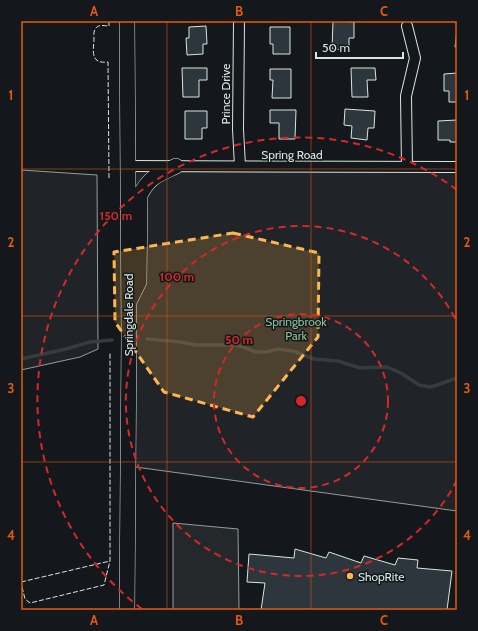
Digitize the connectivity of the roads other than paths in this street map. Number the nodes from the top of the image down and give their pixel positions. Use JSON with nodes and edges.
{"nodes":[{"id":1,"x":127,"y":21,"type":"edge"},
{"id":2,"x":238,"y":21,"type":"edge"},
{"id":3,"x":406,"y":26,"type":"dead end"},
{"id":4,"x":128,"y":166,"type":"junction"},
{"id":5,"x":176,"y":166,"type":"junction"},
{"id":6,"x":240,"y":166,"type":"junction"},
{"id":7,"x":407,"y":167,"type":"junction"},
{"id":8,"x":457,"y":168,"type":"edge"},
{"id":9,"x":128,"y":303,"type":"junction"},
{"id":10,"x":127,"y":610,"type":"edge"}],
"edges":[{"from":1,"to":4,"type":"main road","name":"Springdale Road"},
{"from":2,"to":6,"type":"street","name":"Prince Drive"},
{"from":3,"to":7,"type":"street"},
{"from":4,"to":5,"type":"street","name":"Spring Road"},
{"from":4,"to":9,"type":"main road","name":"Springdale Road"},
{"from":5,"to":6,"type":"street","name":"Spring Road"},
{"from":5,"to":9,"type":"main road"},
{"from":6,"to":7,"type":"street","name":"Spring Road"},
{"from":7,"to":8,"type":"street","name":"Spring Road"},
{"from":9,"to":10,"type":"main road","name":"Springdale Road"}]}
